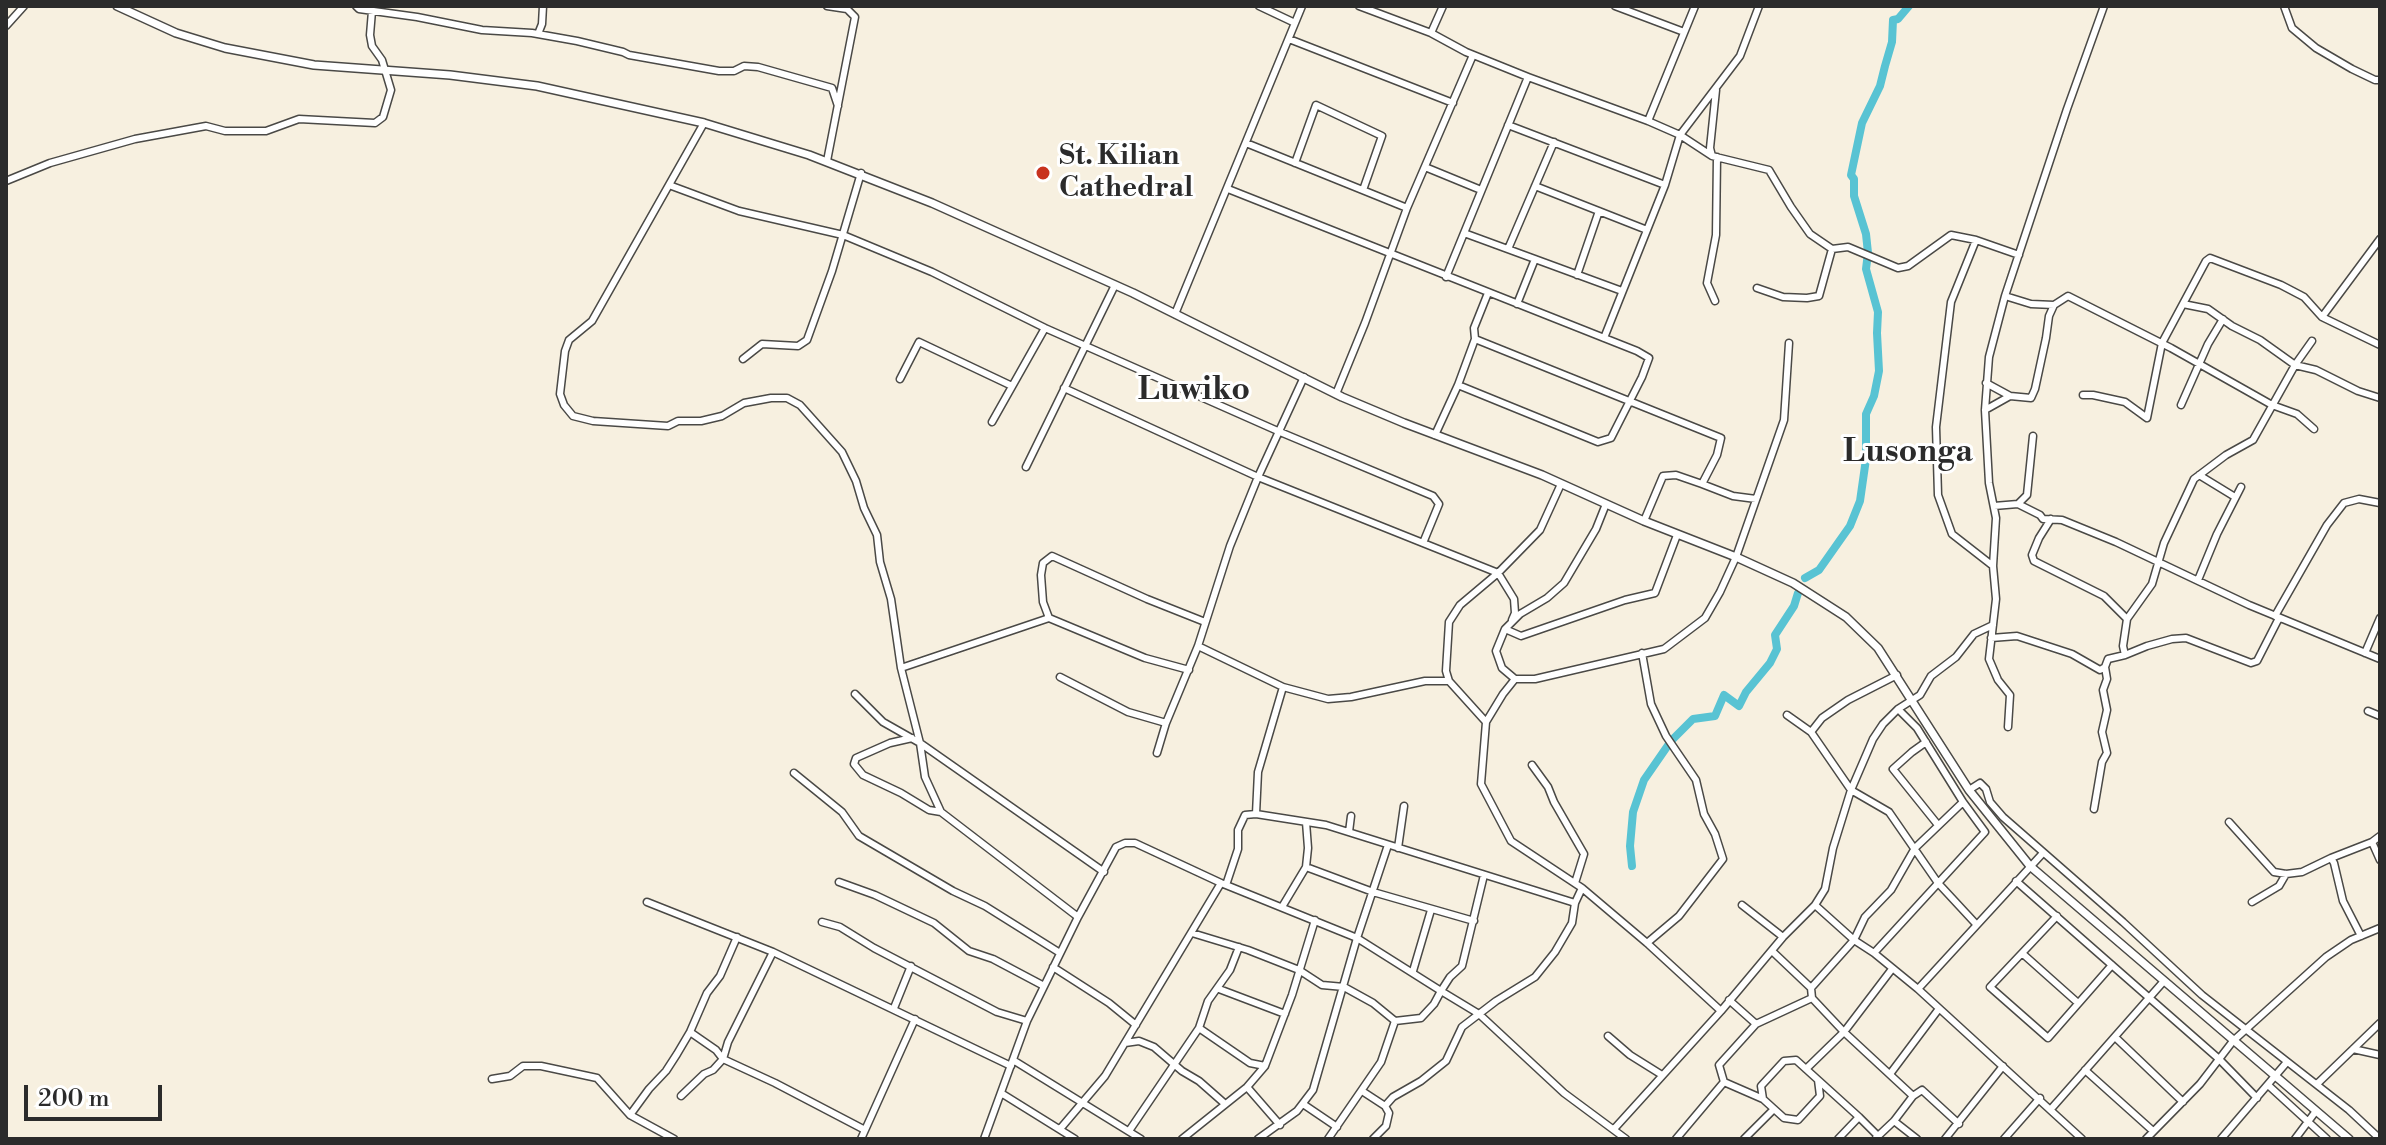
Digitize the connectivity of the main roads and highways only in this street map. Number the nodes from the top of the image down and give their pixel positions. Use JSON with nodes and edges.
{"nodes":[{"id":1,"x":117,"y":6,"type":"edge"},
{"id":2,"x":2349,"y":1139,"type":"edge"}],
"edges":[{"from":1,"to":2,"type":"main road"}]}
